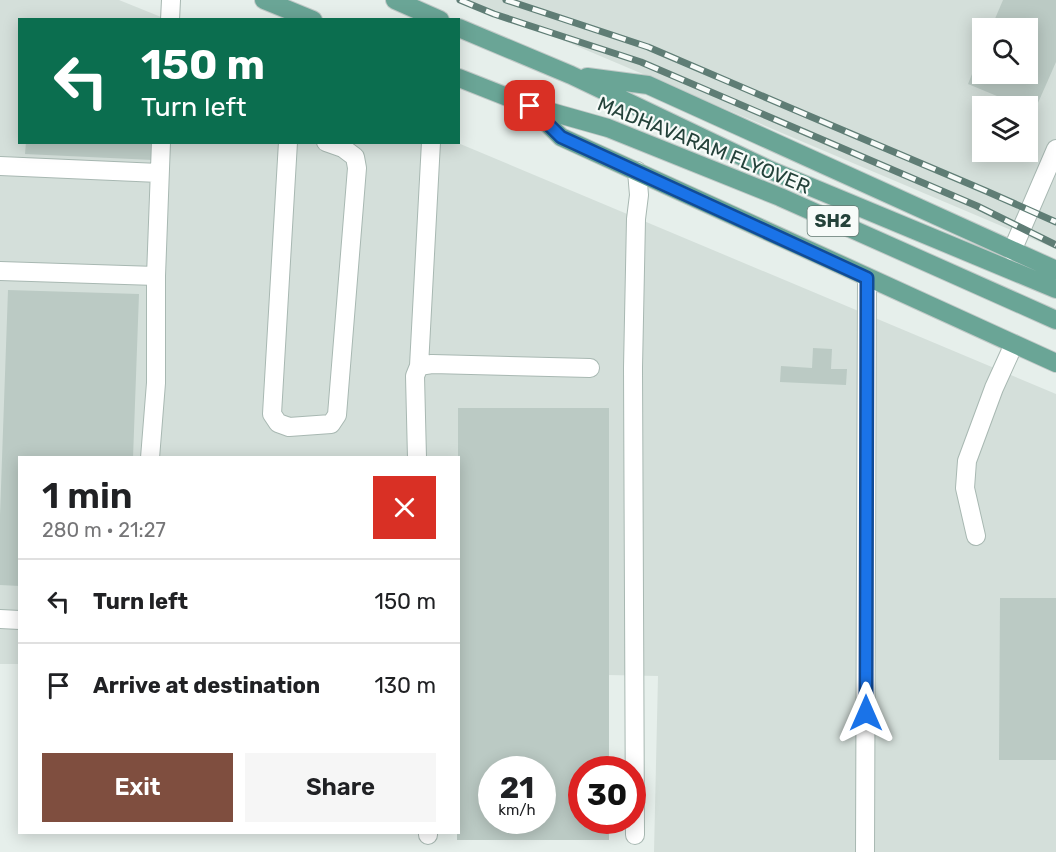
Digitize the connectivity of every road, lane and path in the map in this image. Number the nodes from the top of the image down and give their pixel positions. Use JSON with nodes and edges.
{"nodes":[{"id":1,"x":171,"y":0,"type":"edge"},
{"id":2,"x":264,"y":0,"type":"edge"},
{"id":3,"x":394,"y":0,"type":"edge"},
{"id":4,"x":170,"y":18,"type":"edge"},
{"id":5,"x":309,"y":18,"type":"edge"},
{"id":6,"x":435,"y":18,"type":"edge"},
{"id":7,"x":460,"y":28,"type":"edge"},
{"id":8,"x":571,"y":75,"type":"junction"},
{"id":9,"x":460,"y":78,"type":"edge"},
{"id":10,"x":530,"y":106,"type":"junction"},
{"id":11,"x":161,"y":144,"type":"edge"},
{"id":12,"x":288,"y":144,"type":"edge"},
{"id":13,"x":332,"y":144,"type":"edge"},
{"id":14,"x":430,"y":144,"type":"edge"},
{"id":15,"x":1056,"y":149,"type":"edge"},
{"id":16,"x":0,"y":166,"type":"edge"},
{"id":17,"x":637,"y":171,"type":"junction"},
{"id":18,"x":159,"y":173,"type":"junction"},
{"id":19,"x":1012,"y":251,"type":"junction"},
{"id":20,"x":1056,"y":270,"type":"edge"},
{"id":21,"x":0,"y":271,"type":"edge"},
{"id":22,"x":156,"y":276,"type":"junction"},
{"id":23,"x":867,"y":278,"type":"junction"},
{"id":24,"x":1056,"y":289,"type":"edge"},
{"id":25,"x":1056,"y":320,"type":"edge"},
{"id":26,"x":1014,"y":344,"type":"junction"},
{"id":27,"x":1056,"y":363,"type":"edge"},
{"id":28,"x":419,"y":366,"type":"junction"},
{"id":29,"x":590,"y":368,"type":"dead end"},
{"id":30,"x":150,"y":456,"type":"edge"},
{"id":31,"x":417,"y":456,"type":"edge"},
{"id":32,"x":976,"y":536,"type":"dead end"},
{"id":33,"x":0,"y":619,"type":"edge"},
{"id":34,"x":18,"y":620,"type":"edge"},
{"id":35,"x":635,"y":835,"type":"dead end"},
{"id":36,"x":865,"y":852,"type":"edge"}],
"edges":[{"from":1,"to":4,"type":"street"},
{"from":2,"to":5,"type":"main road"},
{"from":3,"to":6,"type":"main road"},
{"from":7,"to":8,"type":"main road","number":"SH2"},
{"from":8,"to":19,"type":"main road"},
{"from":8,"to":24,"type":"main road","name":"MADHAVARAM FLYOVER","number":"SH2"},
{"from":9,"to":10,"type":"main road","number":"SH2"},
{"from":10,"to":17,"type":"main road"},
{"from":10,"to":25,"type":"main road","name":"MADHAVARAM FLYOVER","number":"SH2"},
{"from":11,"to":18,"type":"street"},
{"from":12,"to":13,"type":"street"},
{"from":14,"to":28,"type":"street"},
{"from":15,"to":19,"type":"street"},
{"from":16,"to":18,"type":"street"},
{"from":17,"to":23,"type":"main road"},
{"from":17,"to":35,"type":"street"},
{"from":18,"to":22,"type":"street"},
{"from":19,"to":20,"type":"main road"},
{"from":21,"to":22,"type":"street"},
{"from":22,"to":30,"type":"street"},
{"from":23,"to":26,"type":"main road"},
{"from":23,"to":36,"type":"street"},
{"from":26,"to":27,"type":"main road"},
{"from":26,"to":32,"type":"street"},
{"from":28,"to":29,"type":"street"},
{"from":28,"to":31,"type":"street"},
{"from":33,"to":34,"type":"street"}]}
